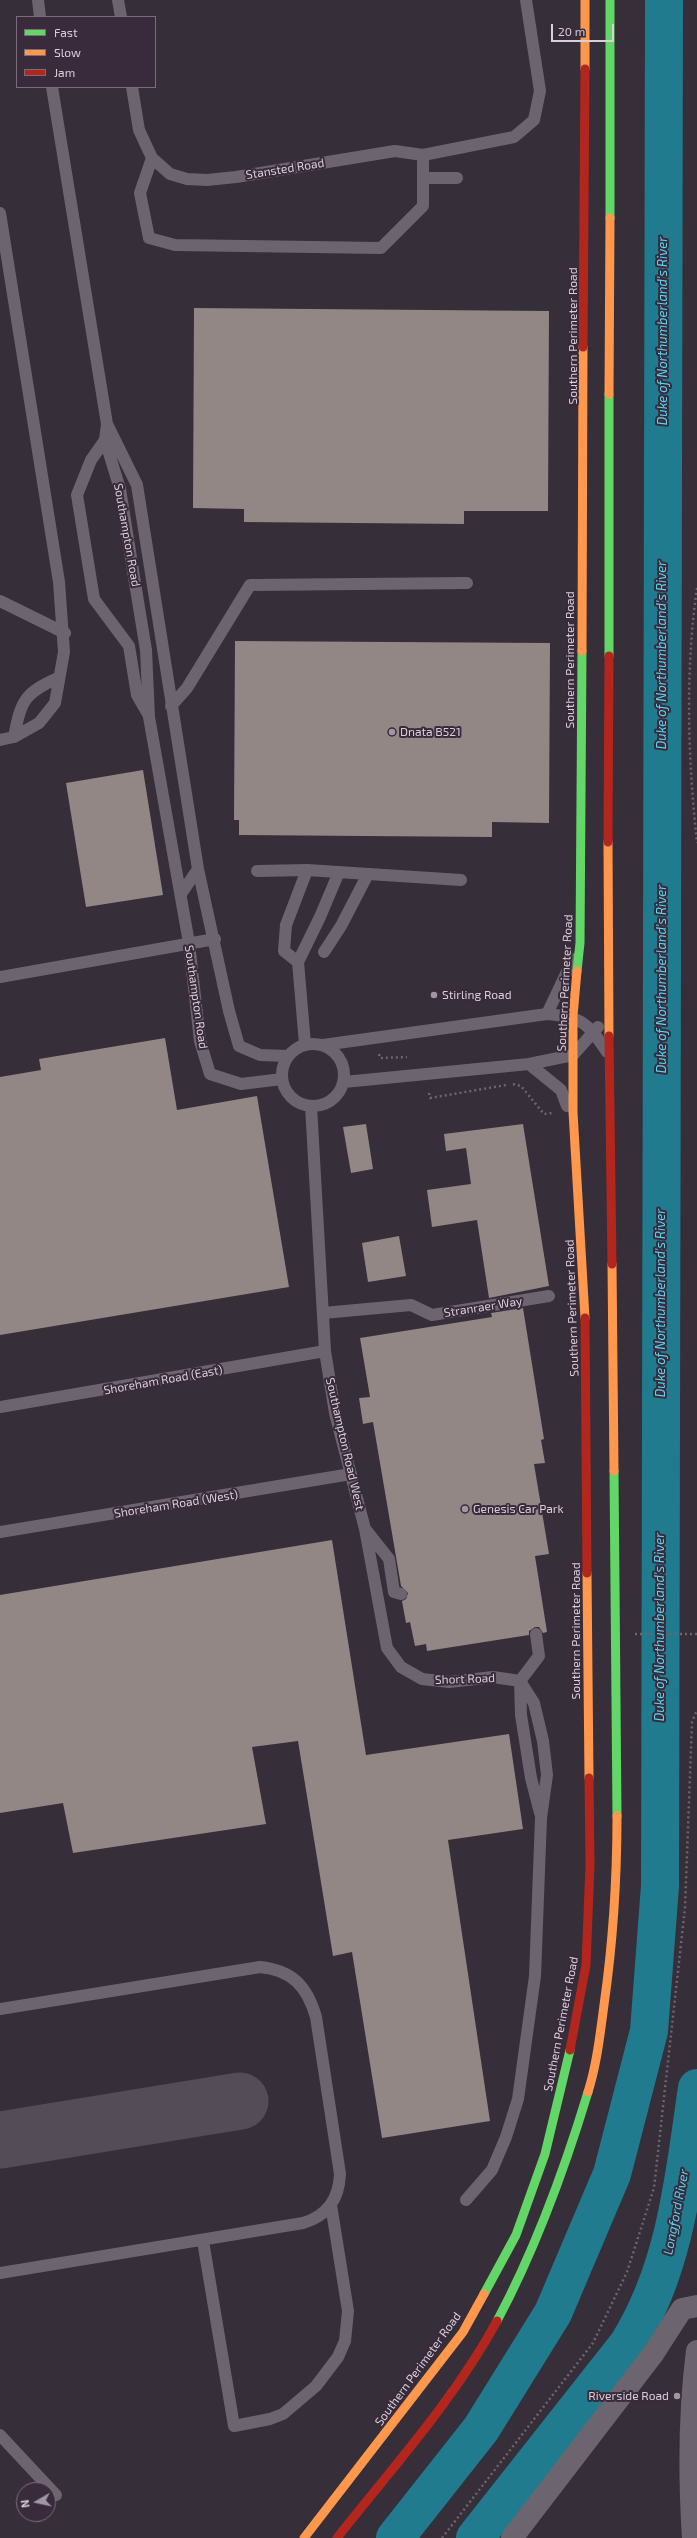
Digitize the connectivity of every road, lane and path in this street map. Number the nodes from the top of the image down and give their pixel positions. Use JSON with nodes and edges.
{"nodes":[{"id":1,"x":38,"y":0,"type":"edge"},
{"id":2,"x":118,"y":0,"type":"edge"},
{"id":3,"x":526,"y":0,"type":"edge"},
{"id":4,"x":585,"y":0,"type":"edge"},
{"id":5,"x":610,"y":0,"type":"edge"},
{"id":6,"x":40,"y":16,"type":"edge"},
{"id":7,"x":121,"y":16,"type":"edge"},
{"id":8,"x":52,"y":88,"type":"edge"},
{"id":9,"x":132,"y":88,"type":"edge"},
{"id":10,"x":423,"y":155,"type":"junction"},
{"id":11,"x":152,"y":158,"type":"junction"},
{"id":12,"x":424,"y":178,"type":"junction"},
{"id":13,"x":457,"y":178,"type":"dead end"},
{"id":14,"x":0,"y":213,"type":"edge"},
{"id":15,"x":107,"y":424,"type":"junction"},
{"id":16,"x":105,"y":440,"type":"junction"},
{"id":17,"x":467,"y":583,"type":"dead end"},
{"id":18,"x":697,"y":588,"type":"edge"},
{"id":19,"x":0,"y":601,"type":"edge"},
{"id":20,"x":64,"y":632,"type":"junction"},
{"id":21,"x":58,"y":678,"type":"junction"},
{"id":22,"x":171,"y":706,"type":"junction"},
{"id":23,"x":149,"y":717,"type":"junction"},
{"id":24,"x":14,"y":737,"type":"junction"},
{"id":25,"x":0,"y":740,"type":"edge"},
{"id":26,"x":697,"y":843,"type":"edge"},
{"id":27,"x":198,"y":869,"type":"junction"},
{"id":28,"x":307,"y":870,"type":"junction"},
{"id":29,"x":256,"y":871,"type":"dead end"},
{"id":30,"x":338,"y":872,"type":"junction"},
{"id":31,"x":368,"y":874,"type":"junction"},
{"id":32,"x":461,"y":880,"type":"dead end"},
{"id":33,"x":181,"y":894,"type":"junction"},
{"id":34,"x":215,"y":939,"type":"junction"},
{"id":35,"x":189,"y":943,"type":"junction"},
{"id":36,"x":580,"y":943,"type":"junction"},
{"id":37,"x":324,"y":952,"type":"dead end"},
{"id":38,"x":298,"y":962,"type":"junction"},
{"id":39,"x":0,"y":977,"type":"edge"},
{"id":40,"x":608,"y":1011,"type":"junction"},
{"id":41,"x":547,"y":1014,"type":"junction"},
{"id":42,"x":573,"y":1016,"type":"junction"},
{"id":43,"x":594,"y":1033,"type":"junction"},
{"id":44,"x":305,"y":1044,"type":"junction"},
{"id":45,"x":322,"y":1045,"type":"junction"},
{"id":46,"x":573,"y":1055,"type":"junction"},
{"id":47,"x":288,"y":1056,"type":"junction"},
{"id":48,"x":610,"y":1058,"type":"junction"},
{"id":49,"x":529,"y":1064,"type":"junction"},
{"id":50,"x":282,"y":1079,"type":"junction"},
{"id":51,"x":344,"y":1082,"type":"junction"},
{"id":52,"x":429,"y":1093,"type":"dead end"},
{"id":53,"x":311,"y":1106,"type":"junction"},
{"id":54,"x":571,"y":1118,"type":"junction"},
{"id":55,"x":549,"y":1296,"type":"dead end"},
{"id":56,"x":323,"y":1313,"type":"junction"},
{"id":57,"x":325,"y":1351,"type":"junction"},
{"id":58,"x":0,"y":1407,"type":"edge"},
{"id":59,"x":351,"y":1474,"type":"junction"},
{"id":60,"x":365,"y":1530,"type":"junction"},
{"id":61,"x":0,"y":1532,"type":"edge"},
{"id":62,"x":401,"y":1594,"type":"dead end"},
{"id":63,"x":536,"y":1634,"type":"dead end"},
{"id":64,"x":638,"y":1634,"type":"dead end"},
{"id":65,"x":697,"y":1634,"type":"edge"},
{"id":66,"x":411,"y":1674,"type":"joint"},
{"id":67,"x":520,"y":1681,"type":"junction"},
{"id":68,"x":697,"y":1710,"type":"edge"},
{"id":69,"x":541,"y":1818,"type":"junction"},
{"id":70,"x":0,"y":2009,"type":"edge"},
{"id":71,"x":466,"y":2200,"type":"dead end"},
{"id":72,"x":331,"y":2205,"type":"junction"},
{"id":73,"x":203,"y":2241,"type":"junction"},
{"id":74,"x":0,"y":2274,"type":"edge"},
{"id":75,"x":697,"y":2306,"type":"edge"},
{"id":76,"x":697,"y":2351,"type":"edge"},
{"id":77,"x":694,"y":2388,"type":"edge"},
{"id":78,"x":0,"y":2435,"type":"edge"},
{"id":79,"x":44,"y":2482,"type":"edge"},
{"id":80,"x":694,"y":2500,"type":"edge"},
{"id":81,"x":304,"y":2538,"type":"edge"},
{"id":82,"x":337,"y":2538,"type":"edge"},
{"id":83,"x":442,"y":2538,"type":"edge"},
{"id":84,"x":512,"y":2538,"type":"edge"},
{"id":85,"x":693,"y":2538,"type":"edge"}],
"edges":[{"from":1,"to":6,"type":"lane"},
{"from":2,"to":7,"type":"lane"},
{"from":3,"to":10,"type":"lane","name":"Stansted Road"},
{"from":4,"to":36,"type":"street","name":"Southern Perimeter Road"},
{"from":5,"to":40,"type":"street"},
{"from":8,"to":15,"type":"lane"},
{"from":9,"to":11,"type":"lane"},
{"from":10,"to":11,"type":"lane","name":"Stansted Road"},
{"from":10,"to":12,"type":"lane"},
{"from":11,"to":12,"type":"lane"},
{"from":12,"to":13,"type":"lane"},
{"from":14,"to":20,"type":"lane"},
{"from":15,"to":16,"type":"lane"},
{"from":15,"to":22,"type":"lane","name":"Southampton Road"},
{"from":16,"to":23,"type":"lane","name":"Southampton Road"},
{"from":16,"to":23,"type":"lane","name":"Southampton Road"},
{"from":17,"to":22,"type":"lane"},
{"from":18,"to":26,"type":"path"},
{"from":19,"to":20,"type":"lane"},
{"from":20,"to":21,"type":"lane"},
{"from":21,"to":24,"type":"lane"},
{"from":21,"to":24,"type":"lane"},
{"from":22,"to":27,"type":"lane","name":"Southampton Road"},
{"from":23,"to":33,"type":"lane","name":"Southampton Road"},
{"from":24,"to":25,"type":"lane"},
{"from":27,"to":33,"type":"lane"},
{"from":27,"to":34,"type":"lane","name":"Southampton Road"},
{"from":28,"to":29,"type":"lane"},
{"from":28,"to":30,"type":"lane"},
{"from":28,"to":38,"type":"lane"},
{"from":30,"to":31,"type":"lane"},
{"from":30,"to":38,"type":"lane"},
{"from":31,"to":32,"type":"lane"},
{"from":31,"to":37,"type":"lane"},
{"from":33,"to":35,"type":"lane","name":"Southampton Road"},
{"from":34,"to":35,"type":"lane"},
{"from":34,"to":47,"type":"lane","name":"Southampton Road"},
{"from":35,"to":39,"type":"lane"},
{"from":35,"to":50,"type":"lane","name":"Southampton Road"},
{"from":36,"to":41,"type":"lane"},
{"from":36,"to":42,"type":"street","name":"Southern Perimeter Road"},
{"from":38,"to":44,"type":"lane"},
{"from":40,"to":43,"type":"lane"},
{"from":40,"to":48,"type":"street"},
{"from":41,"to":42,"type":"lane"},
{"from":41,"to":45,"type":"lane"},
{"from":42,"to":43,"type":"lane"},
{"from":42,"to":46,"type":"street","name":"Southern Perimeter Road"},
{"from":43,"to":46,"type":"lane"},
{"from":43,"to":48,"type":"lane"},
{"from":44,"to":45,"type":"lane"},
{"from":44,"to":47,"type":"lane"},
{"from":45,"to":51,"type":"lane"},
{"from":46,"to":49,"type":"lane"},
{"from":46,"to":54,"type":"street","name":"Southern Perimeter Road"},
{"from":47,"to":50,"type":"lane"},
{"from":48,"to":82,"type":"street"},
{"from":49,"to":51,"type":"lane"},
{"from":49,"to":54,"type":"lane"},
{"from":50,"to":53,"type":"lane"},
{"from":51,"to":53,"type":"lane"},
{"from":52,"to":54,"type":"path"},
{"from":53,"to":56,"type":"lane","name":"Southampton Road West"},
{"from":54,"to":81,"type":"street","name":"Southern Perimeter Road"},
{"from":55,"to":56,"type":"lane","name":"Stranraer Way"},
{"from":56,"to":57,"type":"lane","name":"Southampton Road West"},
{"from":57,"to":58,"type":"lane","name":"Shoreham Road (East)"},
{"from":57,"to":59,"type":"lane","name":"Southampton Road West"},
{"from":59,"to":60,"type":"lane","name":"Southampton Road West"},
{"from":59,"to":61,"type":"lane","name":"Shoreham Road (West)"},
{"from":60,"to":62,"type":"lane"},
{"from":60,"to":66,"type":"lane","name":"Southampton Road West"},
{"from":63,"to":67,"type":"lane"},
{"from":64,"to":65,"type":"path"},
{"from":66,"to":67,"type":"lane","name":"Short Road"},
{"from":67,"to":69,"type":"lane"},
{"from":67,"to":69,"type":"lane"},
{"from":68,"to":83,"type":"path"},
{"from":69,"to":71,"type":"lane"},
{"from":70,"to":72,"type":"lane"},
{"from":72,"to":73,"type":"lane"},
{"from":72,"to":73,"type":"lane"},
{"from":73,"to":74,"type":"lane"},
{"from":75,"to":84,"type":"street"},
{"from":76,"to":77,"type":"street"},
{"from":77,"to":80,"type":"street"},
{"from":78,"to":79,"type":"lane"},
{"from":80,"to":85,"type":"street"}]}
